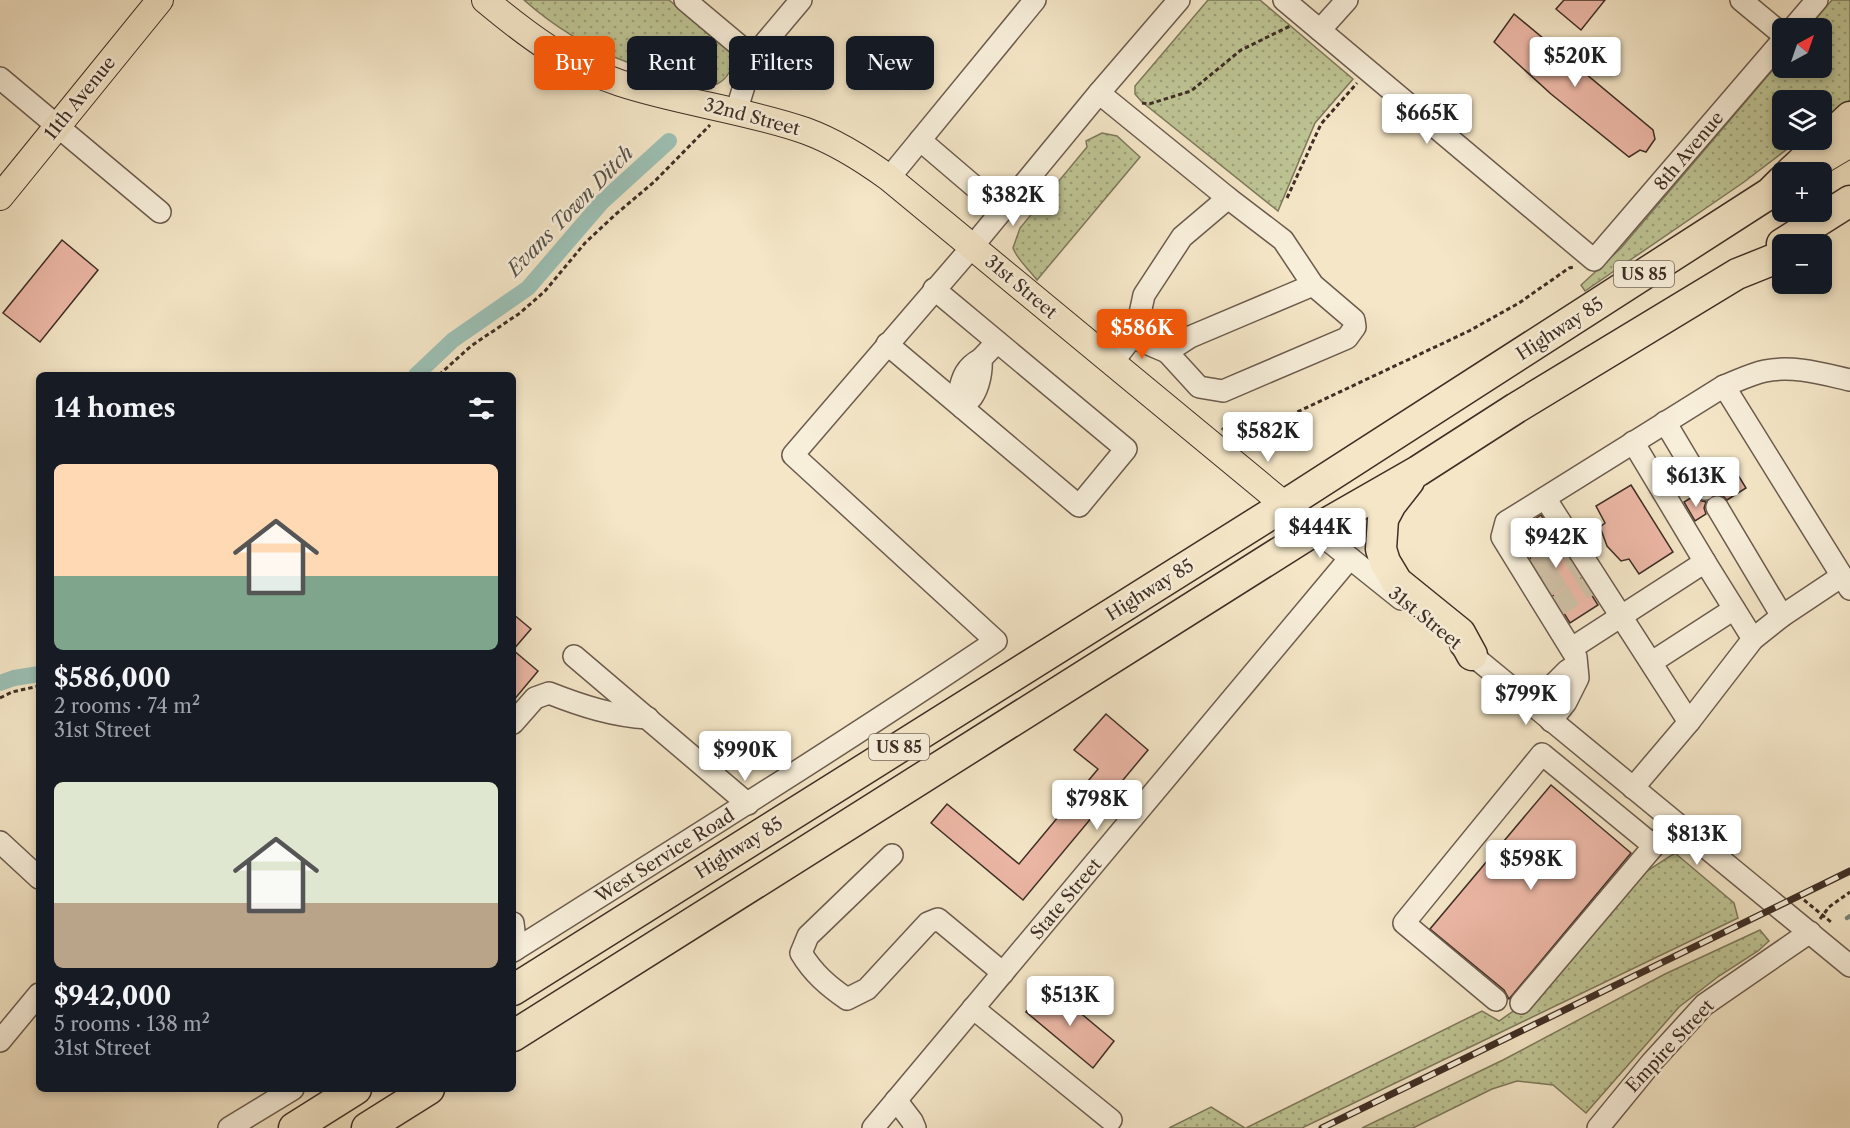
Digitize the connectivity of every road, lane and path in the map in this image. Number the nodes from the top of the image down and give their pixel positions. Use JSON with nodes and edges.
{"nodes":[{"id":1,"x":160,"y":0,"type":"edge"},
{"id":2,"x":485,"y":0,"type":"edge"},
{"id":3,"x":685,"y":0,"type":"edge"},
{"id":4,"x":801,"y":0,"type":"edge"},
{"id":5,"x":1035,"y":0,"type":"edge"},
{"id":6,"x":1179,"y":0,"type":"edge"},
{"id":7,"x":1284,"y":0,"type":"edge"},
{"id":8,"x":1347,"y":0,"type":"edge"},
{"id":9,"x":1741,"y":0,"type":"edge"},
{"id":10,"x":1817,"y":0,"type":"edge"},
{"id":11,"x":1802,"y":18,"type":"edge"},
{"id":12,"x":1294,"y":24,"type":"dead end"},
{"id":13,"x":1772,"y":26,"type":"edge"},
{"id":14,"x":1320,"y":30,"type":"junction"},
{"id":15,"x":771,"y":36,"type":"edge"},
{"id":16,"x":729,"y":37,"type":"edge"},
{"id":17,"x":1772,"y":53,"type":"edge"},
{"id":18,"x":1368,"y":70,"type":"junction"},
{"id":19,"x":0,"y":78,"type":"edge"},
{"id":20,"x":737,"y":90,"type":"edge"},
{"id":21,"x":1099,"y":93,"type":"junction"},
{"id":22,"x":1136,"y":103,"type":"dead end"},
{"id":23,"x":727,"y":110,"type":"junction"},
{"id":24,"x":1850,"y":117,"type":"edge"},
{"id":25,"x":57,"y":127,"type":"junction"},
{"id":26,"x":920,"y":140,"type":"junction"},
{"id":27,"x":1850,"y":144,"type":"edge"},
{"id":28,"x":1802,"y":162,"type":"edge"},
{"id":29,"x":1820,"y":162,"type":"edge"},
{"id":30,"x":889,"y":178,"type":"junction"},
{"id":31,"x":975,"y":187,"type":"dead end"},
{"id":32,"x":1772,"y":190,"type":"edge"},
{"id":33,"x":0,"y":197,"type":"edge"},
{"id":34,"x":1228,"y":198,"type":"junction"},
{"id":35,"x":1287,"y":198,"type":"dead end"},
{"id":36,"x":1850,"y":201,"type":"edge"},
{"id":37,"x":160,"y":212,"type":"dead end"},
{"id":38,"x":1850,"y":225,"type":"edge"},
{"id":39,"x":1799,"y":234,"type":"edge"},
{"id":40,"x":1830,"y":234,"type":"edge"},
{"id":41,"x":972,"y":247,"type":"junction"},
{"id":42,"x":1772,"y":251,"type":"edge"},
{"id":43,"x":1772,"y":260,"type":"edge"},
{"id":44,"x":1594,"y":261,"type":"junction"},
{"id":45,"x":1737,"y":274,"type":"junction"},
{"id":46,"x":1314,"y":285,"type":"junction"},
{"id":47,"x":934,"y":289,"type":"junction"},
{"id":48,"x":1132,"y":337,"type":"junction"},
{"id":49,"x":997,"y":342,"type":"junction"},
{"id":50,"x":887,"y":344,"type":"junction"},
{"id":51,"x":1167,"y":352,"type":"junction"},
{"id":52,"x":1112,"y":363,"type":"junction"},
{"id":53,"x":442,"y":372,"type":"edge"},
{"id":54,"x":1850,"y":380,"type":"edge"},
{"id":55,"x":1724,"y":386,"type":"junction"},
{"id":56,"x":964,"y":405,"type":"junction"},
{"id":57,"x":1665,"y":422,"type":"junction"},
{"id":58,"x":1219,"y":436,"type":"dead end"},
{"id":59,"x":1633,"y":442,"type":"junction"},
{"id":60,"x":1418,"y":471,"type":"junction"},
{"id":61,"x":1705,"y":489,"type":"dead end"},
{"id":62,"x":1545,"y":498,"type":"junction"},
{"id":63,"x":1285,"y":505,"type":"junction"},
{"id":64,"x":1717,"y":507,"type":"dead end"},
{"id":65,"x":1315,"y":530,"type":"junction"},
{"id":66,"x":1350,"y":558,"type":"junction"},
{"id":67,"x":1705,"y":562,"type":"junction"},
{"id":68,"x":1846,"y":583,"type":"edge"},
{"id":69,"x":1734,"y":609,"type":"junction"},
{"id":70,"x":1620,"y":615,"type":"junction"},
{"id":71,"x":1782,"y":616,"type":"junction"},
{"id":72,"x":1752,"y":639,"type":"junction"},
{"id":73,"x":1472,"y":655,"type":"junction"},
{"id":74,"x":574,"y":656,"type":"dead end"},
{"id":75,"x":1574,"y":657,"type":"junction"},
{"id":76,"x":1652,"y":662,"type":"junction"},
{"id":77,"x":36,"y":687,"type":"edge"},
{"id":78,"x":0,"y":698,"type":"edge"},
{"id":79,"x":1525,"y":700,"type":"junction"},
{"id":80,"x":648,"y":718,"type":"junction"},
{"id":81,"x":516,"y":720,"type":"edge"},
{"id":82,"x":1551,"y":721,"type":"junction"},
{"id":83,"x":1689,"y":722,"type":"junction"},
{"id":84,"x":1633,"y":788,"type":"junction"},
{"id":85,"x":748,"y":804,"type":"junction"},
{"id":86,"x":1674,"y":822,"type":"junction"},
{"id":87,"x":0,"y":842,"type":"edge"},
{"id":88,"x":1654,"y":846,"type":"junction"},
{"id":89,"x":892,"y":855,"type":"dead end"},
{"id":90,"x":36,"y":875,"type":"edge"},
{"id":91,"x":1850,"y":892,"type":"edge"},
{"id":92,"x":1804,"y":900,"type":"dead end"},
{"id":93,"x":1823,"y":915,"type":"junction"},
{"id":94,"x":1831,"y":922,"type":"dead end"},
{"id":95,"x":1810,"y":932,"type":"junction"},
{"id":96,"x":516,"y":949,"type":"edge"},
{"id":97,"x":1850,"y":966,"type":"edge"},
{"id":98,"x":1003,"y":973,"type":"junction"},
{"id":99,"x":516,"y":988,"type":"edge"},
{"id":100,"x":36,"y":998,"type":"edge"},
{"id":101,"x":1496,"y":1000,"type":"dead end"},
{"id":102,"x":1521,"y":1004,"type":"dead end"},
{"id":103,"x":973,"y":1008,"type":"junction"},
{"id":104,"x":516,"y":1034,"type":"edge"},
{"id":105,"x":0,"y":1041,"type":"edge"},
{"id":106,"x":286,"y":1092,"type":"edge"},
{"id":107,"x":351,"y":1092,"type":"edge"},
{"id":108,"x":424,"y":1092,"type":"edge"},
{"id":109,"x":896,"y":1100,"type":"junction"},
{"id":110,"x":1111,"y":1119,"type":"dead end"},
{"id":111,"x":229,"y":1128,"type":"edge"},
{"id":112,"x":294,"y":1128,"type":"edge"},
{"id":113,"x":367,"y":1128,"type":"edge"},
{"id":114,"x":873,"y":1128,"type":"edge"},
{"id":115,"x":915,"y":1128,"type":"edge"},
{"id":116,"x":1598,"y":1128,"type":"edge"}],
"edges":[{"from":1,"to":25,"type":"main road","name":"11th Avenue"},
{"from":2,"to":23,"type":"main road","name":"32nd Street"},
{"from":3,"to":16,"type":"street"},
{"from":4,"to":15,"type":"street"},
{"from":5,"to":26,"type":"street"},
{"from":6,"to":21,"type":"street"},
{"from":7,"to":14,"type":"street"},
{"from":8,"to":14,"type":"street"},
{"from":9,"to":13,"type":"street"},
{"from":10,"to":11,"type":"street"},
{"from":12,"to":22,"type":"path"},
{"from":14,"to":18,"type":"street"},
{"from":17,"to":44,"type":"street","name":"8th Avenue"},
{"from":18,"to":35,"type":"path"},
{"from":18,"to":44,"type":"street"},
{"from":19,"to":25,"type":"street"},
{"from":20,"to":23,"type":"street"},
{"from":21,"to":34,"type":"street"},
{"from":21,"to":41,"type":"street"},
{"from":23,"to":30,"type":"main road","name":"32nd Street"},
{"from":23,"to":53,"type":"path"},
{"from":24,"to":28,"type":"highway"},
{"from":25,"to":33,"type":"main road","name":"11th Avenue"},
{"from":25,"to":37,"type":"street"},
{"from":26,"to":30,"type":"street"},
{"from":26,"to":31,"type":"street"},
{"from":27,"to":29,"type":"main road"},
{"from":30,"to":41,"type":"main road","name":"31st Street"},
{"from":32,"to":63,"type":"highway","name":"Highway 85","number":"US 85"},
{"from":34,"to":46,"type":"street"},
{"from":34,"to":48,"type":"street"},
{"from":36,"to":39,"type":"highway"},
{"from":38,"to":40,"type":"highway"},
{"from":41,"to":47,"type":"street"},
{"from":41,"to":52,"type":"main road","name":"31st Street"},
{"from":42,"to":45,"type":"highway"},
{"from":43,"to":45,"type":"highway","name":"Highway 85","number":"US 85"},
{"from":44,"to":58,"type":"path"},
{"from":45,"to":60,"type":"highway","name":"Highway 85","number":"US 85"},
{"from":46,"to":51,"type":"street"},
{"from":46,"to":51,"type":"street"},
{"from":47,"to":49,"type":"street"},
{"from":47,"to":50,"type":"street"},
{"from":48,"to":51,"type":"street"},
{"from":48,"to":52,"type":"street"},
{"from":49,"to":56,"type":"street"},
{"from":49,"to":56,"type":"street"},
{"from":50,"to":56,"type":"street"},
{"from":50,"to":85,"type":"street","name":"West Service Road"},
{"from":52,"to":63,"type":"main road","name":"31st Street"},
{"from":54,"to":55,"type":"street"},
{"from":55,"to":57,"type":"street"},
{"from":55,"to":68,"type":"street"},
{"from":57,"to":59,"type":"street"},
{"from":57,"to":61,"type":"street"},
{"from":59,"to":62,"type":"street"},
{"from":59,"to":67,"type":"street"},
{"from":60,"to":65,"type":"highway","name":"Highway 85","number":"US 85"},
{"from":60,"to":73,"type":"highway"},
{"from":62,"to":70,"type":"street"},
{"from":62,"to":75,"type":"street"},
{"from":63,"to":65,"type":"main road","name":"31st Street"},
{"from":63,"to":99,"type":"highway","name":"Highway 85","number":"US 85"},
{"from":64,"to":71,"type":"street"},
{"from":65,"to":66,"type":"street","name":"31st Street"},
{"from":65,"to":104,"type":"highway","name":"Highway 85","number":"US 85"},
{"from":66,"to":73,"type":"street","name":"31st Street"},
{"from":66,"to":98,"type":"street","name":"State Street"},
{"from":67,"to":69,"type":"street"},
{"from":67,"to":70,"type":"street"},
{"from":68,"to":71,"type":"street"},
{"from":69,"to":72,"type":"street"},
{"from":69,"to":76,"type":"street"},
{"from":70,"to":75,"type":"street"},
{"from":70,"to":76,"type":"street"},
{"from":71,"to":72,"type":"street"},
{"from":72,"to":83,"type":"street"},
{"from":73,"to":79,"type":"street","name":"31st Street"},
{"from":74,"to":80,"type":"street"},
{"from":75,"to":79,"type":"street"},
{"from":75,"to":82,"type":"street"},
{"from":76,"to":83,"type":"street"},
{"from":77,"to":78,"type":"path"},
{"from":79,"to":82,"type":"street","name":"31st Street"},
{"from":80,"to":81,"type":"street"},
{"from":80,"to":85,"type":"street"},
{"from":82,"to":84,"type":"street","name":"31st Street"},
{"from":83,"to":84,"type":"street"},
{"from":84,"to":86,"type":"street","name":"31st Street"},
{"from":85,"to":96,"type":"street","name":"West Service Road"},
{"from":86,"to":88,"type":"street"},
{"from":86,"to":95,"type":"street","name":"31st Street"},
{"from":87,"to":90,"type":"street"},
{"from":88,"to":101,"type":"street"},
{"from":88,"to":102,"type":"street"},
{"from":89,"to":98,"type":"street"},
{"from":91,"to":93,"type":"path"},
{"from":92,"to":93,"type":"path"},
{"from":93,"to":94,"type":"path"},
{"from":93,"to":95,"type":"path"},
{"from":95,"to":97,"type":"street","name":"31st Street"},
{"from":95,"to":116,"type":"street","name":"Empire Street"},
{"from":98,"to":103,"type":"street","name":"State Street"},
{"from":100,"to":105,"type":"street"},
{"from":103,"to":109,"type":"street","name":"State Street"},
{"from":103,"to":110,"type":"street"},
{"from":106,"to":111,"type":"street"},
{"from":107,"to":112,"type":"highway"},
{"from":108,"to":113,"type":"highway"},
{"from":109,"to":114,"type":"street","name":"State Street"},
{"from":109,"to":115,"type":"street"}]}
